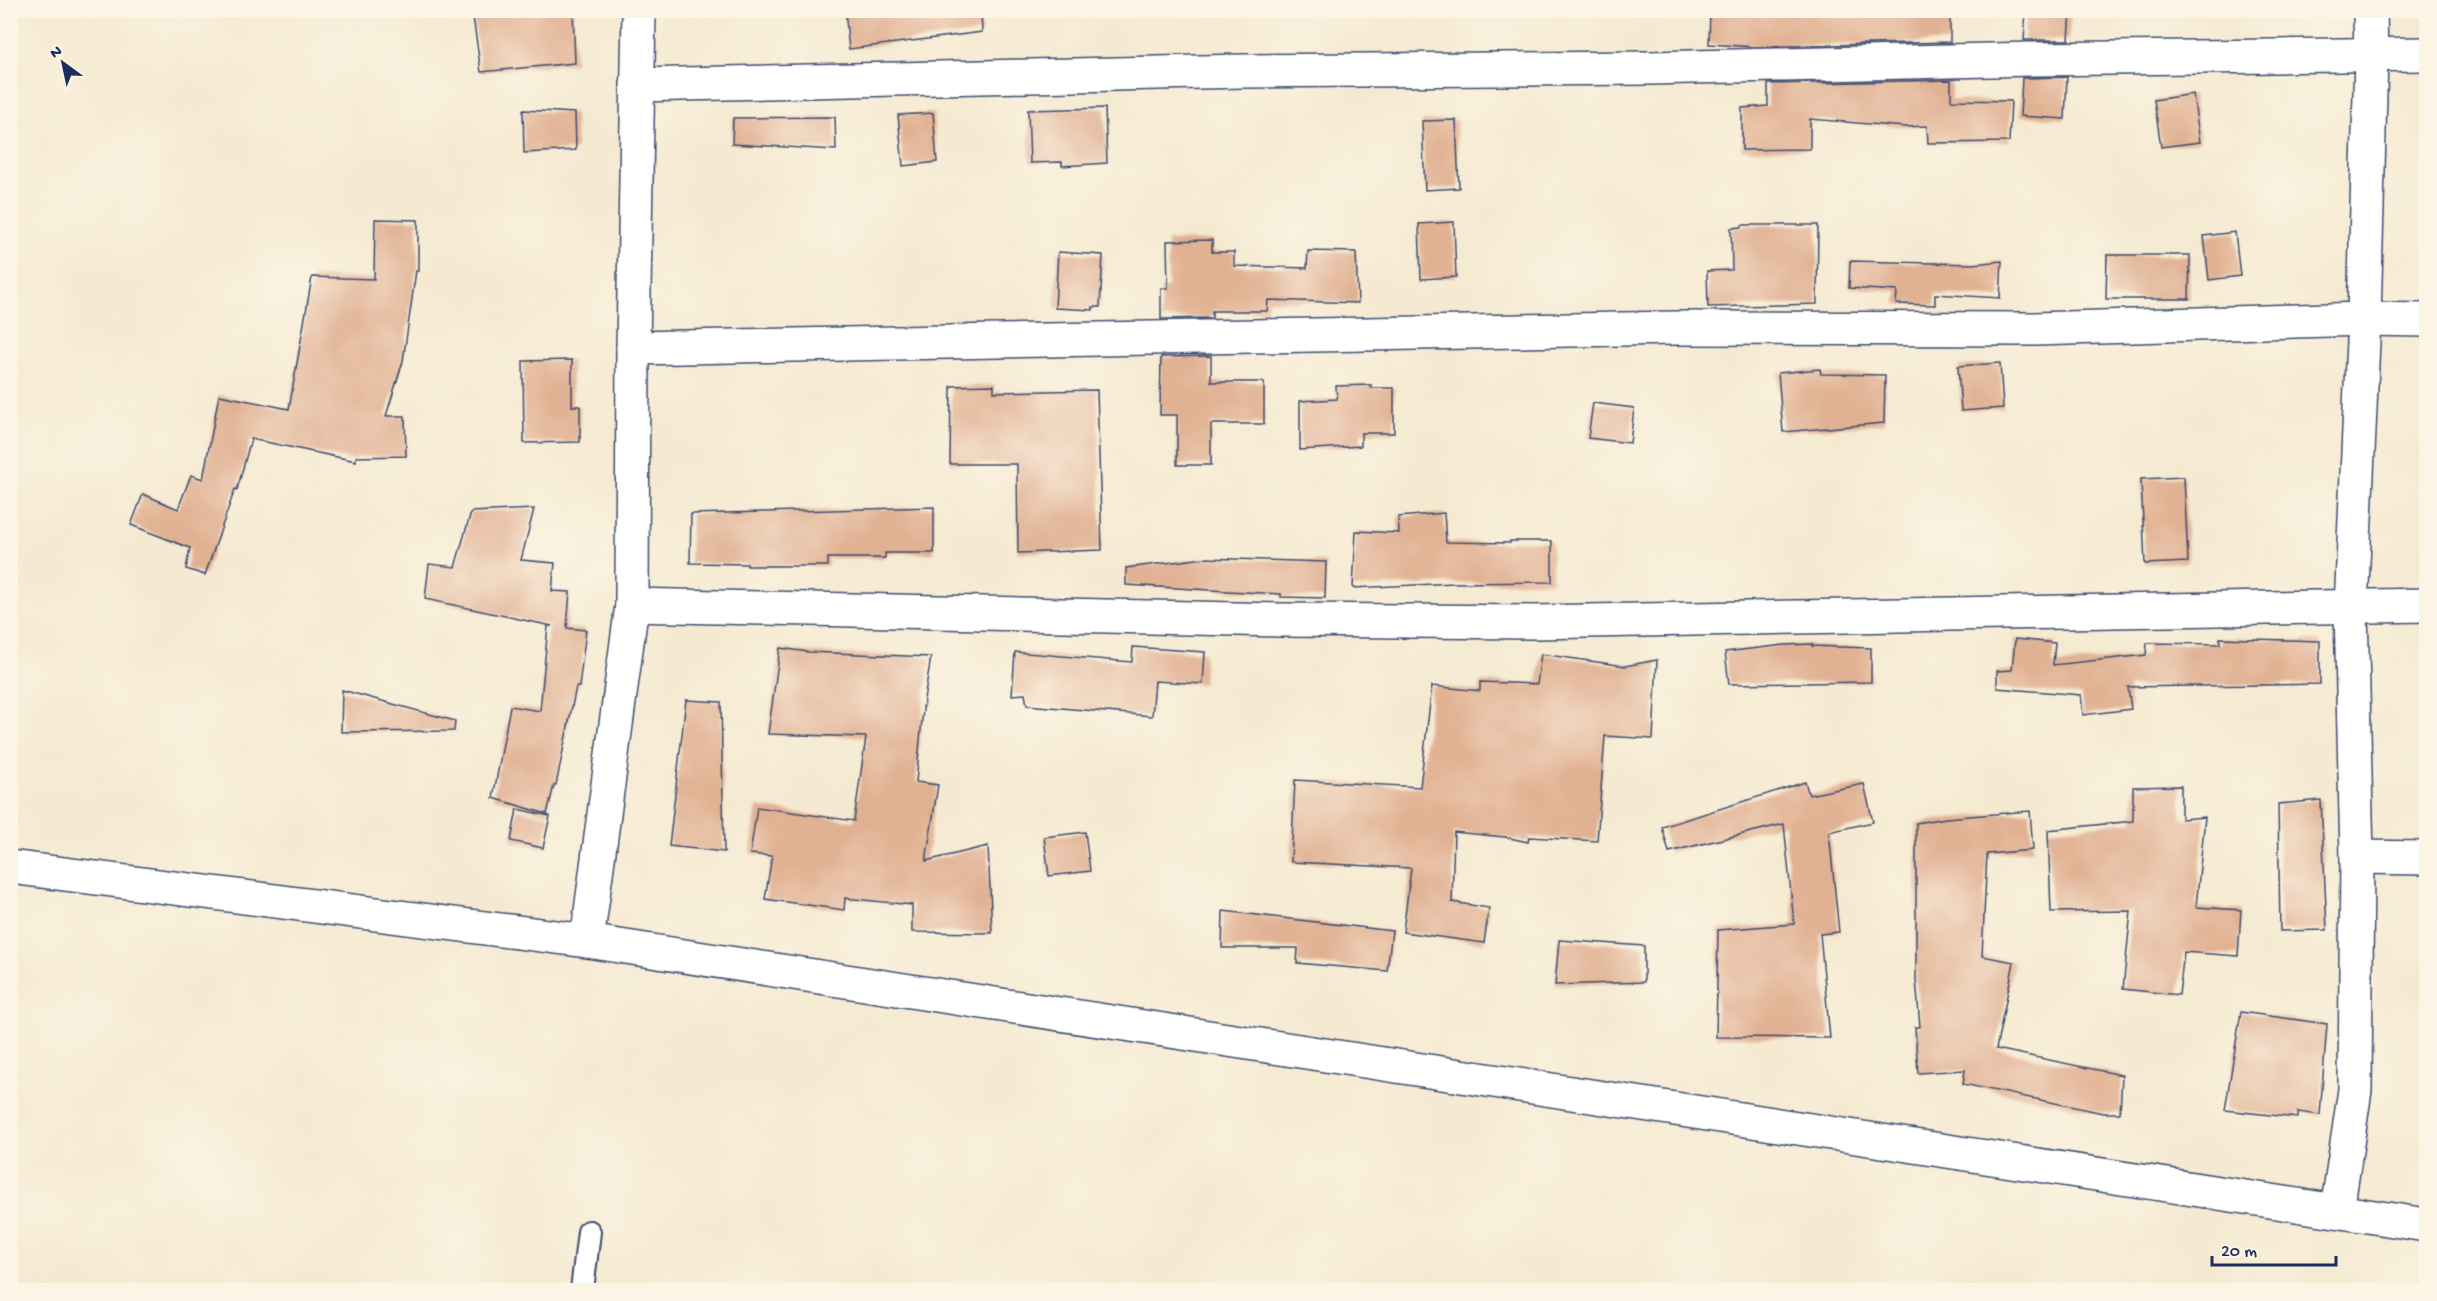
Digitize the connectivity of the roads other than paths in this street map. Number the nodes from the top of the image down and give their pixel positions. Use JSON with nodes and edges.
{"nodes":[{"id":1,"x":639,"y":10,"type":"edge"},
{"id":2,"x":2370,"y":10,"type":"edge"},
{"id":3,"x":2427,"y":54,"type":"edge"},
{"id":4,"x":2371,"y":57,"type":"junction"},
{"id":5,"x":638,"y":85,"type":"junction"},
{"id":6,"x":2364,"y":319,"type":"junction"},
{"id":7,"x":2427,"y":320,"type":"edge"},
{"id":8,"x":633,"y":348,"type":"junction"},
{"id":9,"x":633,"y":605,"type":"junction"},
{"id":10,"x":2427,"y":605,"type":"edge"},
{"id":11,"x":2351,"y":608,"type":"junction"},
{"id":12,"x":2357,"y":857,"type":"junction"},
{"id":13,"x":2427,"y":858,"type":"edge"},
{"id":14,"x":10,"y":867,"type":"edge"},
{"id":15,"x":587,"y":941,"type":"junction"},
{"id":16,"x":2337,"y":1211,"type":"junction"},
{"id":17,"x":2427,"y":1225,"type":"edge"},
{"id":18,"x":589,"y":1232,"type":"dead end"},
{"id":19,"x":582,"y":1290,"type":"edge"}],
"edges":[{"from":1,"to":5,"type":"street"},
{"from":2,"to":4,"type":"street"},
{"from":3,"to":4,"type":"street"},
{"from":4,"to":5,"type":"street"},
{"from":4,"to":6,"type":"street"},
{"from":5,"to":8,"type":"street"},
{"from":6,"to":7,"type":"street"},
{"from":6,"to":8,"type":"street"},
{"from":6,"to":11,"type":"street"},
{"from":8,"to":9,"type":"street"},
{"from":9,"to":11,"type":"street"},
{"from":9,"to":15,"type":"street"},
{"from":10,"to":11,"type":"street"},
{"from":11,"to":12,"type":"street"},
{"from":12,"to":13,"type":"street"},
{"from":12,"to":16,"type":"street"},
{"from":14,"to":15,"type":"street"},
{"from":15,"to":16,"type":"street"},
{"from":16,"to":17,"type":"street"},
{"from":18,"to":19,"type":"lane"}]}
